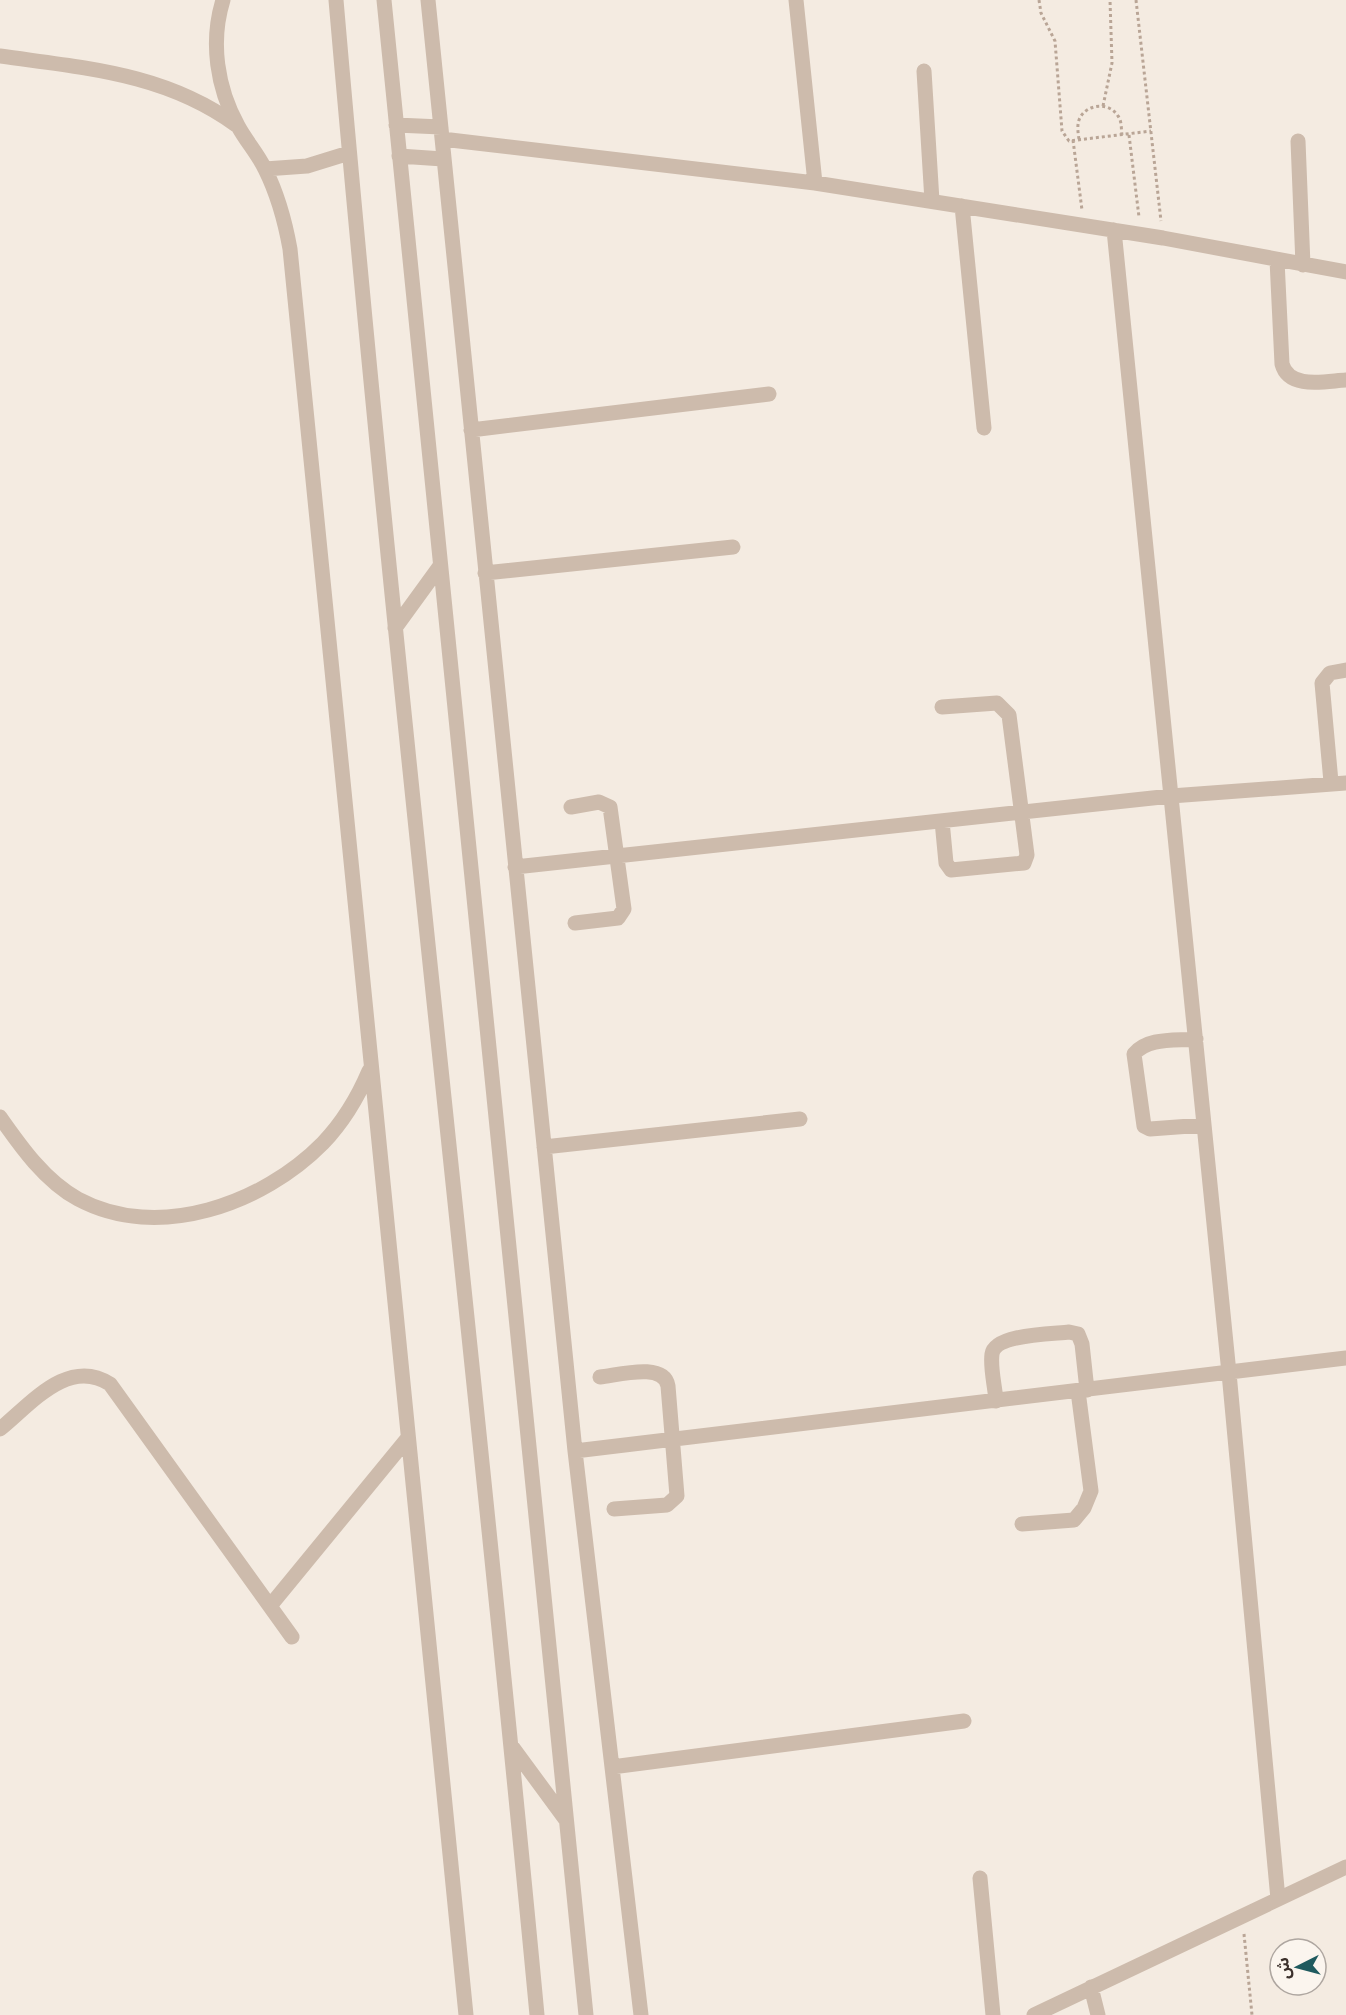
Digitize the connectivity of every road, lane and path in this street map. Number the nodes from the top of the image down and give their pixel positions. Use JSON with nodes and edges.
{"nodes":[{"id":1,"x":223,"y":0,"type":"edge"},
{"id":2,"x":336,"y":0,"type":"edge"},
{"id":3,"x":384,"y":0,"type":"edge"},
{"id":4,"x":428,"y":0,"type":"edge"},
{"id":5,"x":796,"y":0,"type":"edge"},
{"id":6,"x":1039,"y":0,"type":"edge"},
{"id":7,"x":1110,"y":0,"type":"edge"},
{"id":8,"x":1136,"y":0,"type":"edge"},
{"id":9,"x":0,"y":56,"type":"edge"},
{"id":10,"x":924,"y":71,"type":"dead end"},
{"id":11,"x":1103,"y":106,"type":"junction"},
{"id":12,"x":396,"y":125,"type":"junction"},
{"id":13,"x":238,"y":127,"type":"junction"},
{"id":14,"x":1151,"y":131,"type":"junction"},
{"id":15,"x":441,"y":133,"type":"junction"},
{"id":16,"x":1129,"y":134,"type":"junction"},
{"id":17,"x":1122,"y":135,"type":"junction"},
{"id":18,"x":1073,"y":140,"type":"junction"},
{"id":19,"x":1079,"y":140,"type":"junction"},
{"id":20,"x":1298,"y":141,"type":"dead end"},
{"id":21,"x":349,"y":153,"type":"junction"},
{"id":22,"x":399,"y":156,"type":"junction"},
{"id":23,"x":444,"y":159,"type":"junction"},
{"id":24,"x":265,"y":169,"type":"junction"},
{"id":25,"x":815,"y":183,"type":"junction"},
{"id":26,"x":932,"y":201,"type":"junction"},
{"id":27,"x":962,"y":206,"type":"junction"},
{"id":28,"x":1083,"y":225,"type":"junction"},
{"id":29,"x":1114,"y":230,"type":"junction"},
{"id":30,"x":1140,"y":234,"type":"junction"},
{"id":31,"x":1162,"y":238,"type":"junction"},
{"id":32,"x":1277,"y":260,"type":"junction"},
{"id":33,"x":1303,"y":265,"type":"junction"},
{"id":34,"x":1346,"y":272,"type":"edge"},
{"id":35,"x":1346,"y":380,"type":"edge"},
{"id":36,"x":769,"y":394,"type":"dead end"},
{"id":37,"x":984,"y":428,"type":"dead end"},
{"id":38,"x":471,"y":430,"type":"junction"},
{"id":39,"x":733,"y":547,"type":"dead end"},
{"id":40,"x":441,"y":566,"type":"junction"},
{"id":41,"x":485,"y":573,"type":"junction"},
{"id":42,"x":395,"y":628,"type":"junction"},
{"id":43,"x":1346,"y":670,"type":"edge"},
{"id":44,"x":942,"y":707,"type":"dead end"},
{"id":45,"x":1339,"y":783,"type":"edge"},
{"id":46,"x":1171,"y":796,"type":"junction"},
{"id":47,"x":571,"y":807,"type":"dead end"},
{"id":48,"x":1022,"y":813,"type":"junction"},
{"id":49,"x":942,"y":821,"type":"junction"},
{"id":50,"x":617,"y":856,"type":"junction"},
{"id":51,"x":515,"y":867,"type":"junction"},
{"id":52,"x":575,"y":923,"type":"dead end"},
{"id":53,"x":1196,"y":1039,"type":"junction"},
{"id":54,"x":370,"y":1068,"type":"junction"},
{"id":55,"x":0,"y":1117,"type":"edge"},
{"id":56,"x":800,"y":1119,"type":"dead end"},
{"id":57,"x":1204,"y":1125,"type":"junction"},
{"id":58,"x":544,"y":1147,"type":"junction"},
{"id":59,"x":1346,"y":1358,"type":"edge"},
{"id":60,"x":1229,"y":1373,"type":"junction"},
{"id":61,"x":600,"y":1377,"type":"dead end"},
{"id":62,"x":1082,"y":1391,"type":"junction"},
{"id":63,"x":996,"y":1401,"type":"junction"},
{"id":64,"x":0,"y":1429,"type":"edge"},
{"id":65,"x":407,"y":1439,"type":"junction"},
{"id":66,"x":673,"y":1439,"type":"junction"},
{"id":67,"x":575,"y":1451,"type":"junction"},
{"id":68,"x":614,"y":1509,"type":"dead end"},
{"id":69,"x":1022,"y":1524,"type":"dead end"},
{"id":70,"x":270,"y":1606,"type":"junction"},
{"id":71,"x":292,"y":1637,"type":"dead end"},
{"id":72,"x":964,"y":1720,"type":"dead end"},
{"id":73,"x":512,"y":1747,"type":"junction"},
{"id":74,"x":612,"y":1767,"type":"junction"},
{"id":75,"x":566,"y":1820,"type":"junction"},
{"id":76,"x":1346,"y":1867,"type":"edge"},
{"id":77,"x":980,"y":1878,"type":"dead end"},
{"id":78,"x":1278,"y":1899,"type":"junction"},
{"id":79,"x":1241,"y":1915,"type":"junction"},
{"id":80,"x":1091,"y":1987,"type":"junction"},
{"id":81,"x":466,"y":2015,"type":"edge"},
{"id":82,"x":537,"y":2015,"type":"edge"},
{"id":83,"x":586,"y":2015,"type":"edge"},
{"id":84,"x":641,"y":2015,"type":"edge"},
{"id":85,"x":993,"y":2015,"type":"edge"},
{"id":86,"x":1034,"y":2015,"type":"edge"},
{"id":87,"x":1098,"y":2015,"type":"edge"},
{"id":88,"x":1252,"y":2015,"type":"edge"}],
"edges":[{"from":1,"to":13,"type":"street"},
{"from":2,"to":21,"type":"street"},
{"from":3,"to":12,"type":"street"},
{"from":4,"to":15,"type":"street"},
{"from":5,"to":25,"type":"street"},
{"from":6,"to":18,"type":"path"},
{"from":7,"to":11,"type":"path"},
{"from":8,"to":14,"type":"path"},
{"from":9,"to":13,"type":"street"},
{"from":10,"to":26,"type":"street"},
{"from":11,"to":17,"type":"path"},
{"from":11,"to":19,"type":"path"},
{"from":12,"to":15,"type":"street"},
{"from":12,"to":22,"type":"street"},
{"from":13,"to":24,"type":"street"},
{"from":14,"to":16,"type":"path"},
{"from":14,"to":31,"type":"path"},
{"from":15,"to":23,"type":"street"},
{"from":15,"to":25,"type":"street"},
{"from":16,"to":17,"type":"path"},
{"from":16,"to":30,"type":"path"},
{"from":17,"to":19,"type":"path"},
{"from":18,"to":19,"type":"path"},
{"from":18,"to":28,"type":"path"},
{"from":20,"to":33,"type":"street"},
{"from":21,"to":24,"type":"street"},
{"from":21,"to":42,"type":"street"},
{"from":22,"to":23,"type":"street"},
{"from":22,"to":40,"type":"street"},
{"from":23,"to":38,"type":"street"},
{"from":24,"to":54,"type":"street"},
{"from":25,"to":26,"type":"street"},
{"from":26,"to":27,"type":"street"},
{"from":27,"to":28,"type":"street"},
{"from":27,"to":37,"type":"street"},
{"from":28,"to":29,"type":"street"},
{"from":29,"to":30,"type":"street"},
{"from":29,"to":46,"type":"street"},
{"from":30,"to":31,"type":"street"},
{"from":31,"to":32,"type":"street"},
{"from":32,"to":33,"type":"street"},
{"from":32,"to":35,"type":"street"},
{"from":33,"to":34,"type":"street"},
{"from":36,"to":38,"type":"street"},
{"from":38,"to":41,"type":"street"},
{"from":39,"to":41,"type":"street"},
{"from":40,"to":42,"type":"street"},
{"from":40,"to":75,"type":"street"},
{"from":41,"to":51,"type":"street"},
{"from":42,"to":73,"type":"street"},
{"from":43,"to":45,"type":"street"},
{"from":44,"to":48,"type":"street"},
{"from":45,"to":46,"type":"street"},
{"from":46,"to":48,"type":"street"},
{"from":46,"to":53,"type":"street"},
{"from":47,"to":50,"type":"street"},
{"from":48,"to":49,"type":"street"},
{"from":48,"to":49,"type":"street"},
{"from":49,"to":50,"type":"street"},
{"from":50,"to":51,"type":"street"},
{"from":50,"to":52,"type":"street"},
{"from":51,"to":58,"type":"street"},
{"from":53,"to":57,"type":"street"},
{"from":53,"to":57,"type":"street"},
{"from":54,"to":55,"type":"street"},
{"from":54,"to":65,"type":"street"},
{"from":56,"to":58,"type":"street"},
{"from":57,"to":60,"type":"street"},
{"from":58,"to":67,"type":"street"},
{"from":59,"to":60,"type":"street"},
{"from":60,"to":62,"type":"street"},
{"from":60,"to":78,"type":"street"},
{"from":61,"to":66,"type":"street"},
{"from":62,"to":63,"type":"street"},
{"from":62,"to":63,"type":"street"},
{"from":62,"to":69,"type":"street"},
{"from":63,"to":66,"type":"street"},
{"from":64,"to":70,"type":"street"},
{"from":65,"to":70,"type":"street"},
{"from":65,"to":81,"type":"street"},
{"from":66,"to":67,"type":"street"},
{"from":66,"to":68,"type":"street"},
{"from":67,"to":74,"type":"street"},
{"from":70,"to":71,"type":"street"},
{"from":72,"to":74,"type":"street"},
{"from":73,"to":75,"type":"street"},
{"from":73,"to":82,"type":"street"},
{"from":74,"to":84,"type":"street"},
{"from":75,"to":83,"type":"street"},
{"from":76,"to":78,"type":"street"},
{"from":77,"to":85,"type":"street"},
{"from":78,"to":79,"type":"street"},
{"from":79,"to":80,"type":"street"},
{"from":79,"to":88,"type":"path"},
{"from":80,"to":86,"type":"street"},
{"from":80,"to":87,"type":"street"}]}
